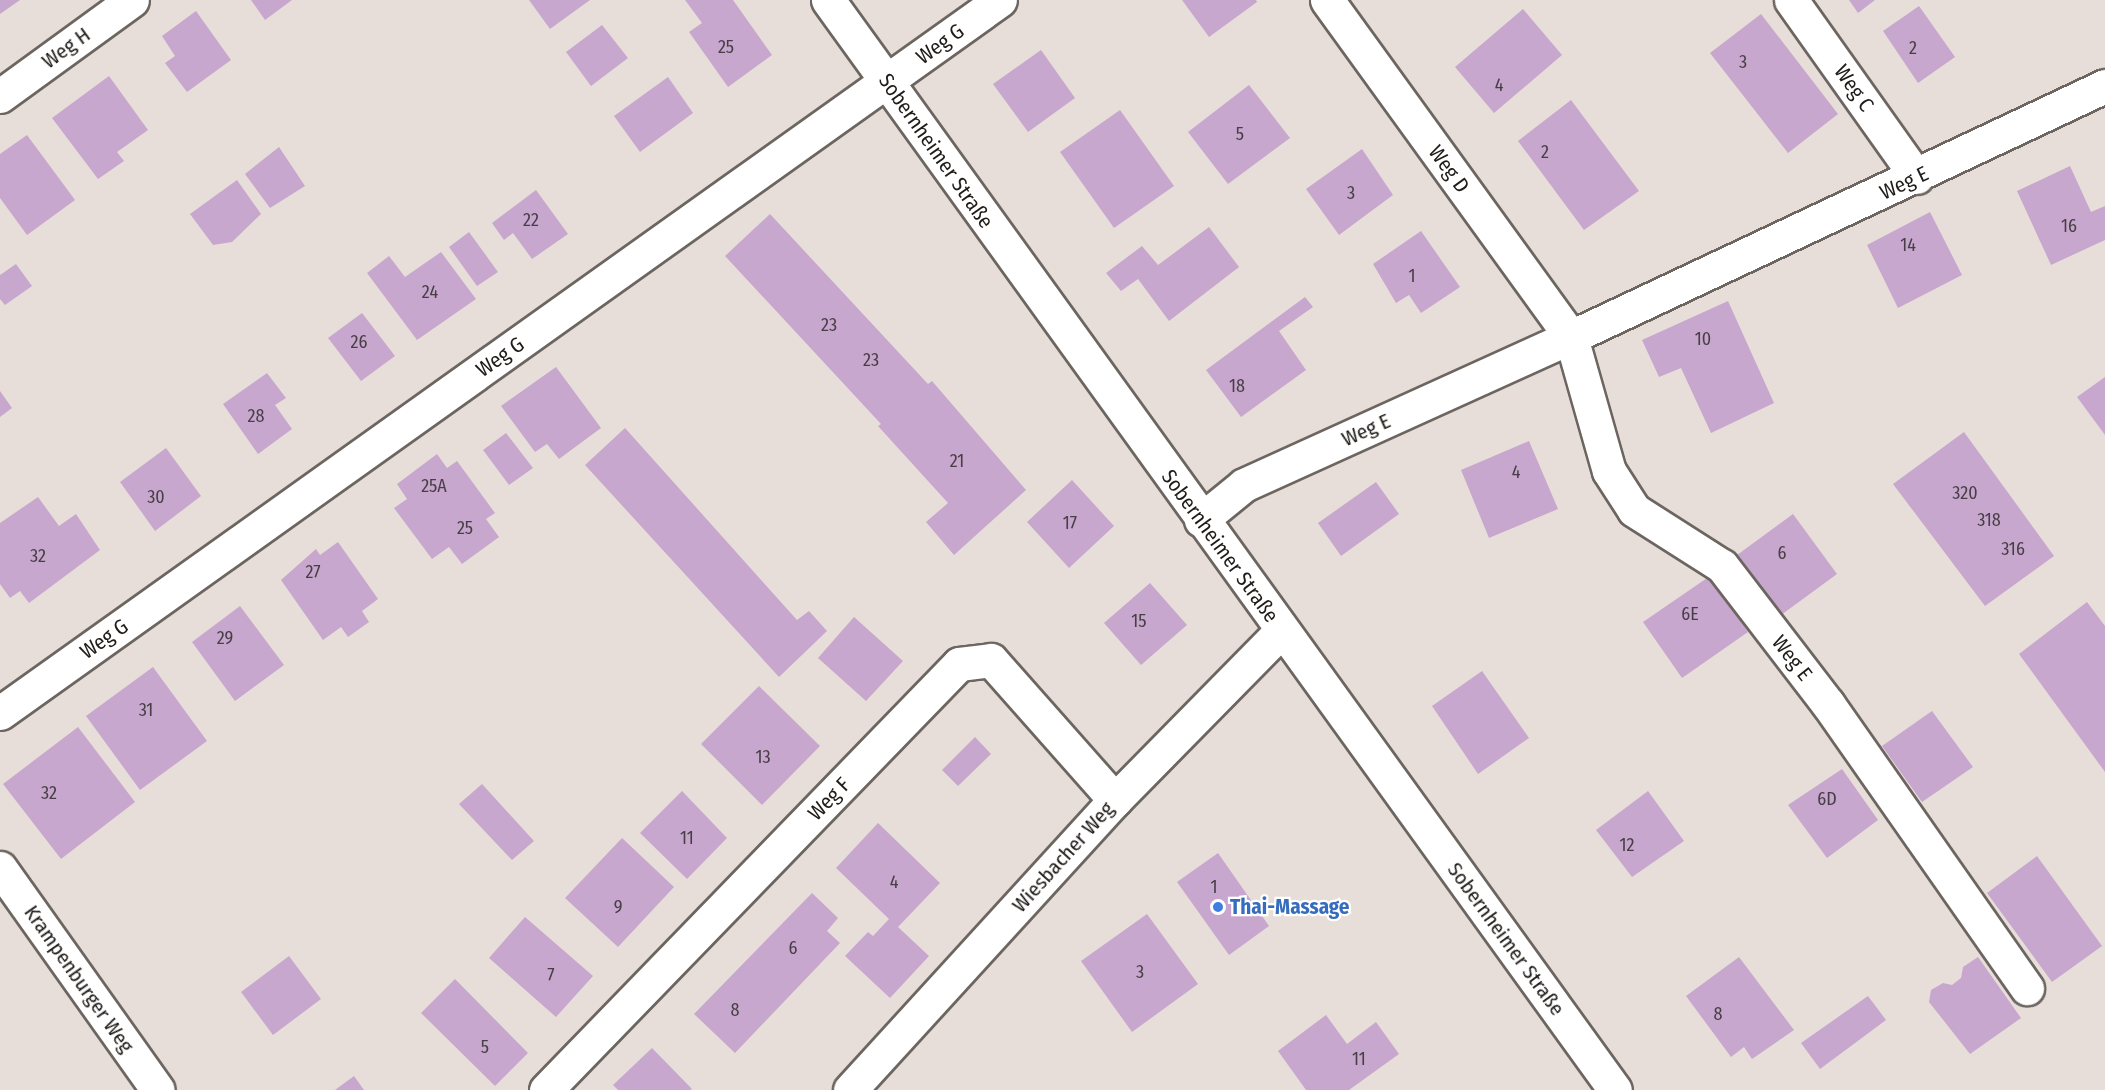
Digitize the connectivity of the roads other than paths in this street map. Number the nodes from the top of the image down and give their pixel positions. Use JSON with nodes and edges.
{"nodes":[{"id":1,"x":132,"y":0,"type":"edge"},
{"id":2,"x":828,"y":0,"type":"edge"},
{"id":3,"x":1000,"y":0,"type":"edge"},
{"id":4,"x":1328,"y":0,"type":"edge"},
{"id":5,"x":1791,"y":0,"type":"edge"},
{"id":6,"x":887,"y":82,"type":"junction"},
{"id":7,"x":2105,"y":86,"type":"edge"},
{"id":8,"x":0,"y":96,"type":"edge"},
{"id":9,"x":1917,"y":177,"type":"junction"},
{"id":10,"x":1571,"y":337,"type":"junction"},
{"id":11,"x":1201,"y":520,"type":"junction"},
{"id":12,"x":1281,"y":631,"type":"junction"},
{"id":13,"x":0,"y":713,"type":"edge"},
{"id":14,"x":1115,"y":800,"type":"junction"},
{"id":15,"x":0,"y":868,"type":"edge"},
{"id":16,"x":2027,"y":988,"type":"dead end"},
{"id":17,"x":158,"y":1090,"type":"edge"},
{"id":18,"x":546,"y":1090,"type":"edge"},
{"id":19,"x":850,"y":1090,"type":"edge"},
{"id":20,"x":1615,"y":1090,"type":"edge"}],
"edges":[{"from":1,"to":8,"type":"street","name":"Weg H"},
{"from":2,"to":6,"type":"street","name":"Sobernheimer Straße"},
{"from":3,"to":6,"type":"street","name":"Weg G"},
{"from":4,"to":10,"type":"street","name":"Weg D"},
{"from":5,"to":9,"type":"street","name":"Weg C"},
{"from":6,"to":11,"type":"street","name":"Sobernheimer Straße"},
{"from":6,"to":13,"type":"street","name":"Weg G"},
{"from":7,"to":9,"type":"street","name":"Weg E"},
{"from":9,"to":10,"type":"street","name":"Weg E"},
{"from":10,"to":11,"type":"street","name":"Weg E"},
{"from":10,"to":16,"type":"street","name":"Weg E"},
{"from":11,"to":12,"type":"street","name":"Sobernheimer Straße"},
{"from":12,"to":14,"type":"street","name":"Wiesbacher Weg"},
{"from":12,"to":20,"type":"street","name":"Sobernheimer Straße"},
{"from":14,"to":18,"type":"street","name":"Weg F"},
{"from":14,"to":19,"type":"street","name":"Wiesbacher Weg"},
{"from":15,"to":17,"type":"street","name":"Krampenburger Weg"}]}
